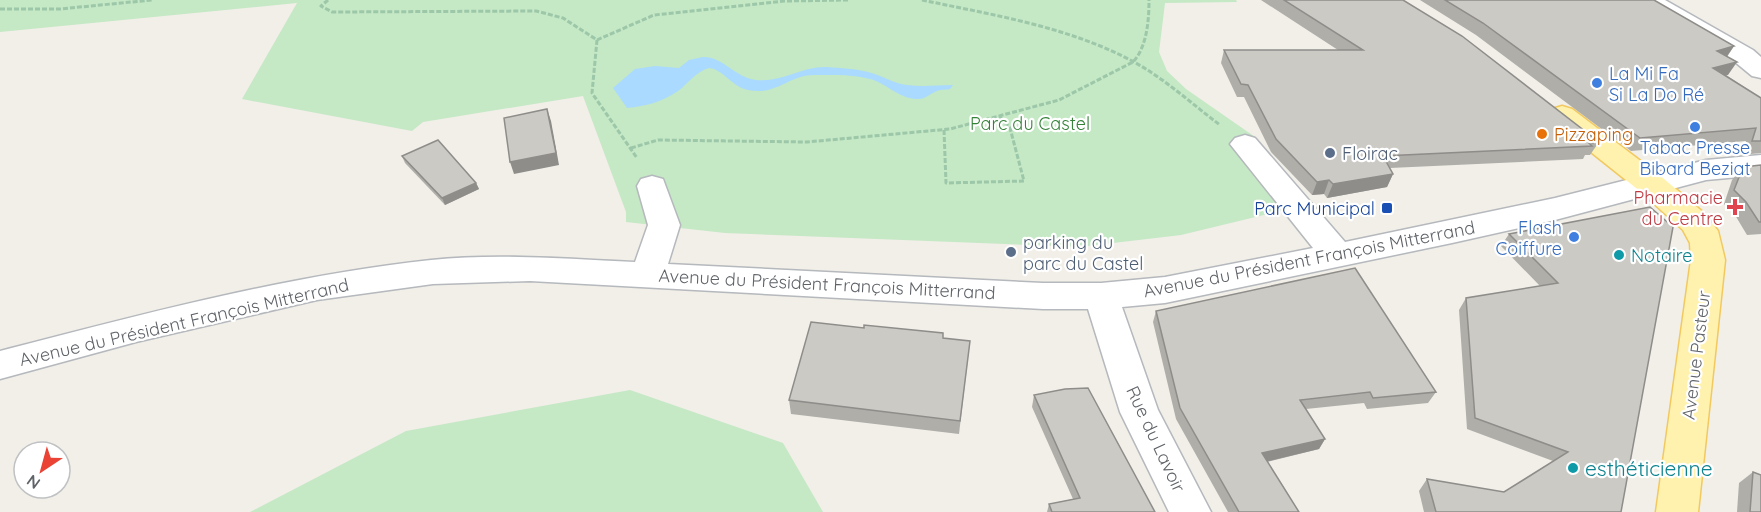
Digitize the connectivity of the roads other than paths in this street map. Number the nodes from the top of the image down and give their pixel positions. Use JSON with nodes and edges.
{"nodes":[{"id":1,"x":1647,"y":0,"type":"edge"},
{"id":2,"x":1761,"y":70,"type":"edge"},
{"id":3,"x":1544,"y":102,"type":"edge"},
{"id":4,"x":1245,"y":144,"type":"road end"},
{"id":5,"x":1761,"y":165,"type":"edge"},
{"id":6,"x":1652,"y":185,"type":"junction"},
{"id":7,"x":652,"y":186,"type":"dead end"},
{"id":8,"x":1337,"y":255,"type":"junction"},
{"id":9,"x":648,"y":274,"type":"junction"},
{"id":10,"x":1101,"y":296,"type":"junction"},
{"id":11,"x":0,"y":364,"type":"edge"},
{"id":12,"x":1190,"y":512,"type":"edge"},
{"id":13,"x":1677,"y":512,"type":"edge"}],
"edges":[{"from":1,"to":2,"type":"street"},
{"from":3,"to":6,"type":"main road","name":"Avenue Pasteur"},
{"from":4,"to":8,"type":"street"},
{"from":5,"to":6,"type":"street","name":"Avenue du Président François Mitterrand"},
{"from":6,"to":8,"type":"street","name":"Avenue du Président François Mitterrand"},
{"from":6,"to":13,"type":"main road","name":"Avenue Pasteur"},
{"from":7,"to":9,"type":"street"},
{"from":8,"to":10,"type":"street","name":"Avenue du Président François Mitterrand"},
{"from":9,"to":10,"type":"street","name":"Avenue du Président François Mitterrand"},
{"from":9,"to":11,"type":"street","name":"Avenue du Président François Mitterrand"},
{"from":10,"to":12,"type":"street","name":"Rue du Lavoir"}]}
